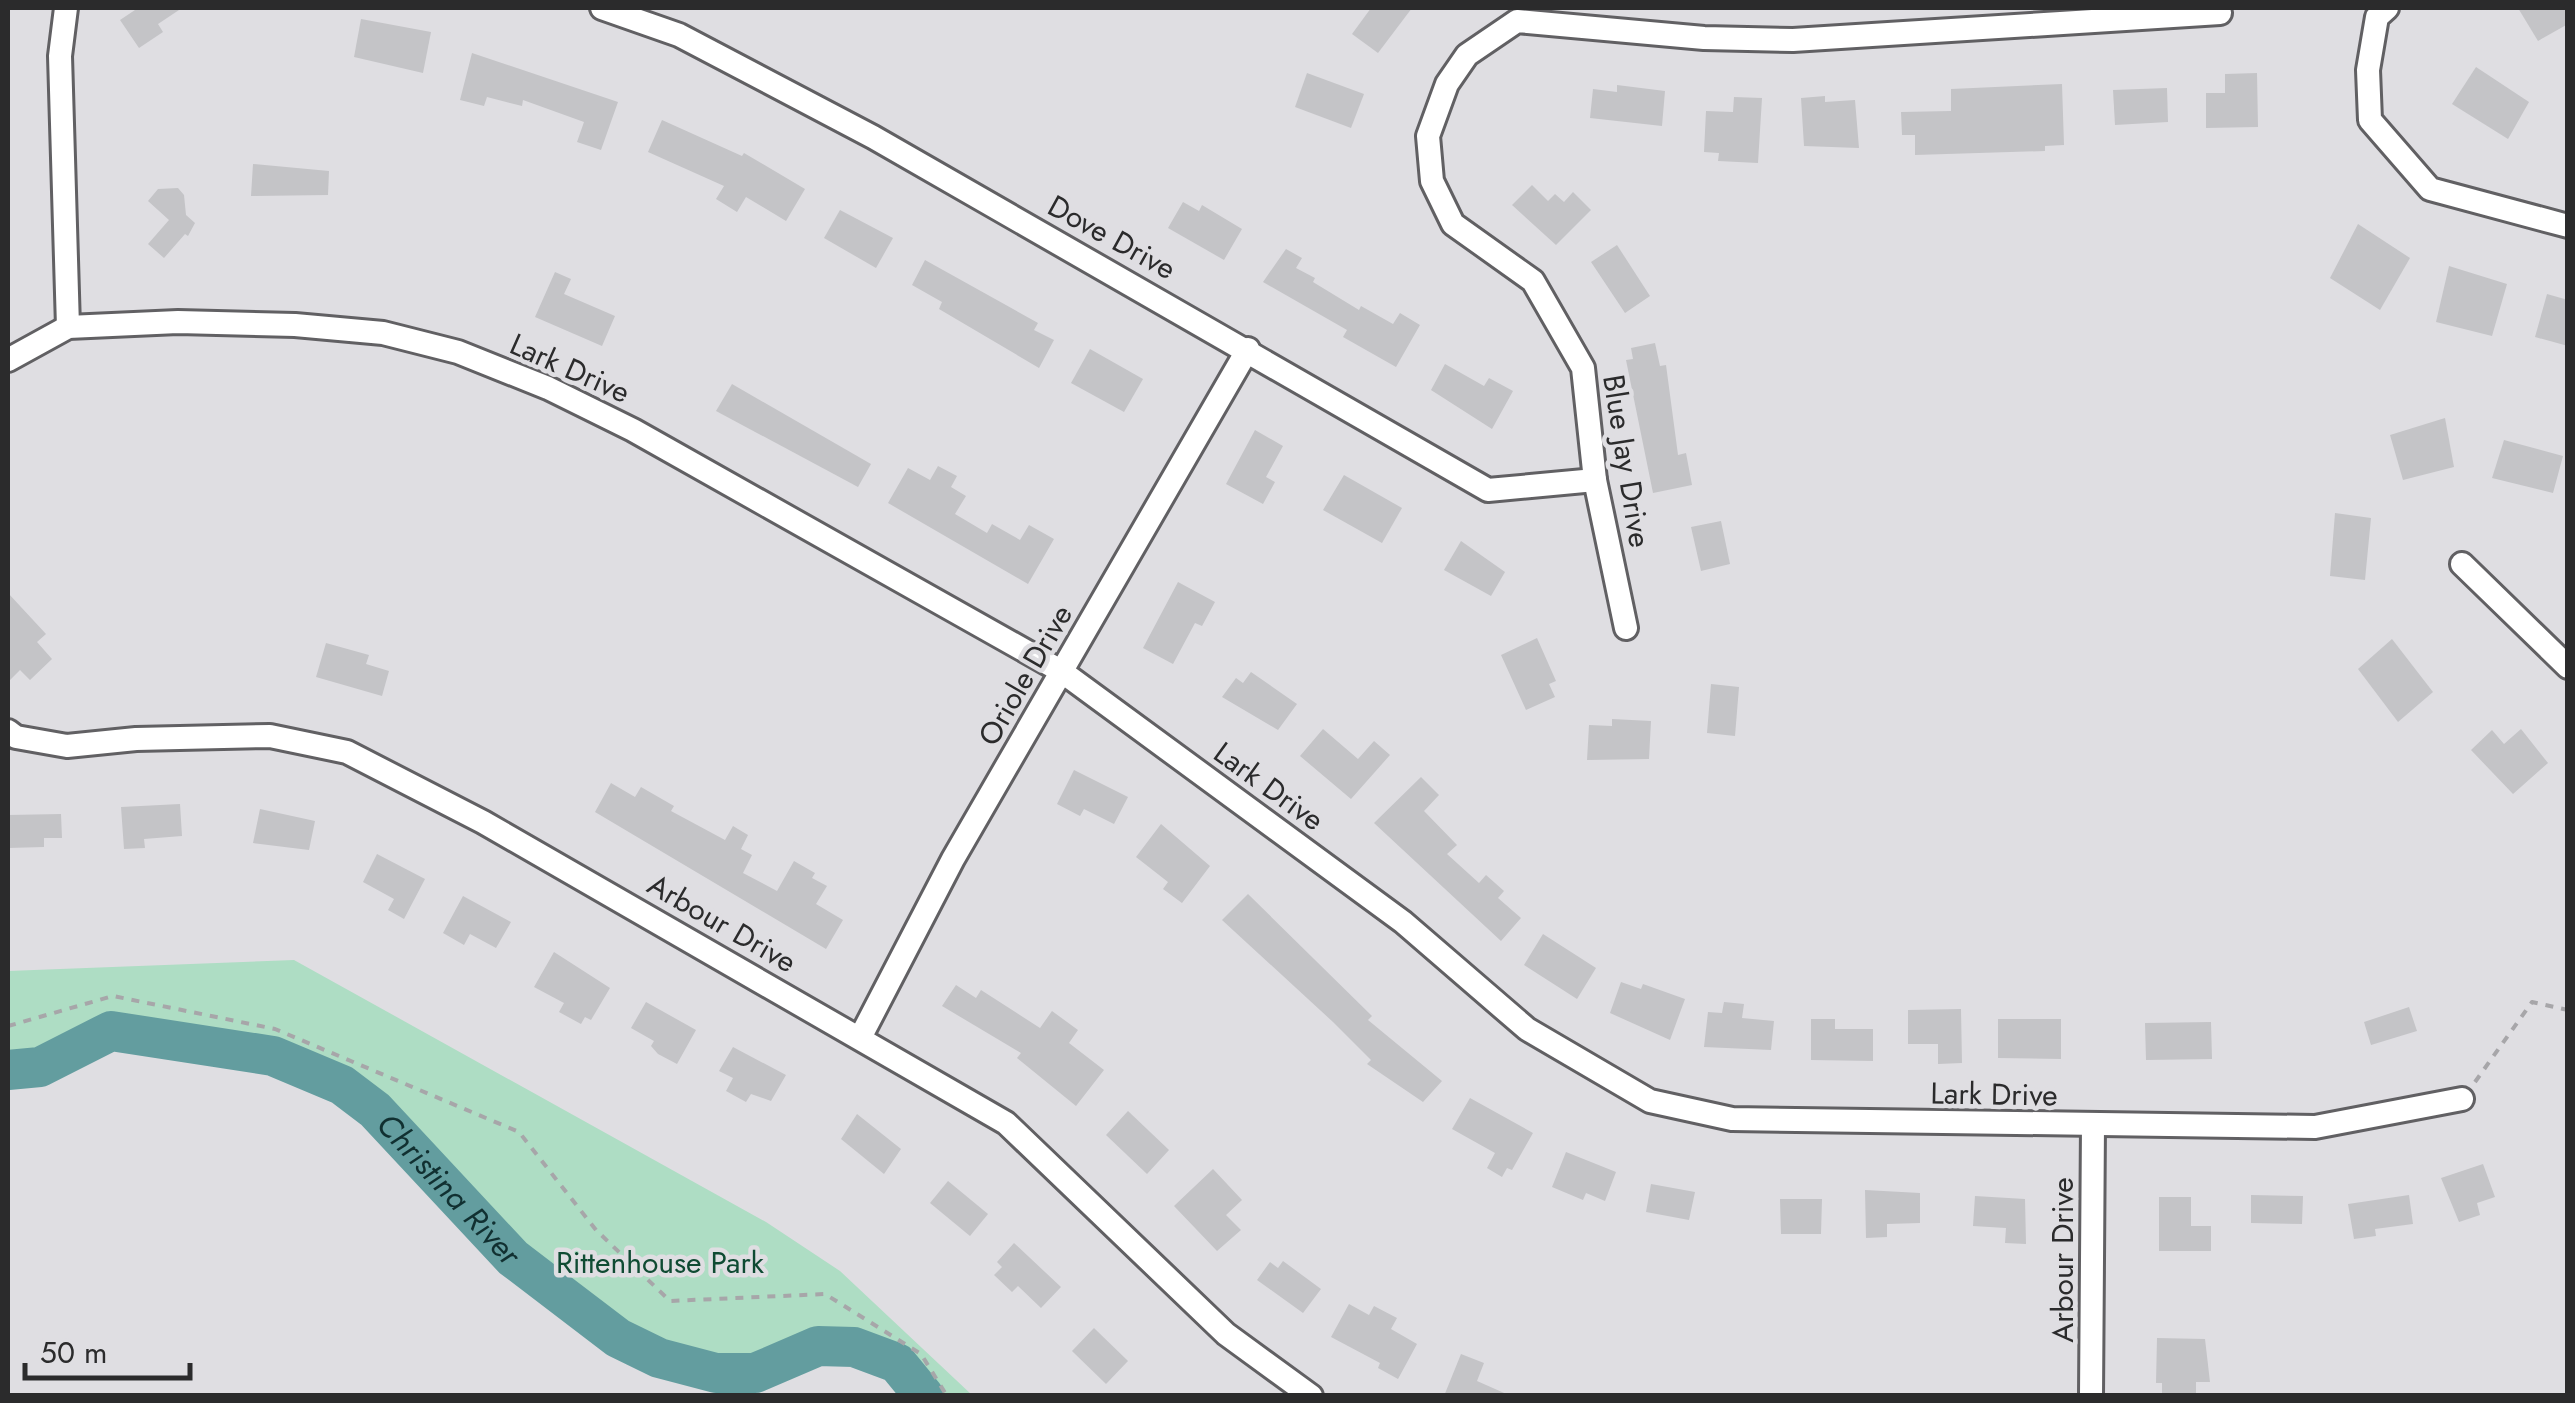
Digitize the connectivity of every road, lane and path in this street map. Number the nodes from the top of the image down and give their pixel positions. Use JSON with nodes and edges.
{"nodes":[{"id":1,"x":66,"y":8,"type":"edge"},
{"id":2,"x":602,"y":8,"type":"edge"},
{"id":3,"x":2387,"y":8,"type":"edge"},
{"id":4,"x":2220,"y":13,"type":"dead end"},
{"id":5,"x":2568,"y":226,"type":"edge"},
{"id":6,"x":68,"y":327,"type":"junction"},
{"id":7,"x":1248,"y":349,"type":"junction"},
{"id":8,"x":8,"y":360,"type":"edge"},
{"id":9,"x":1594,"y":480,"type":"junction"},
{"id":10,"x":2462,"y":564,"type":"dead end"},
{"id":11,"x":1626,"y":628,"type":"dead end"},
{"id":12,"x":2568,"y":667,"type":"edge"},
{"id":13,"x":1062,"y":671,"type":"junction"},
{"id":14,"x":8,"y":731,"type":"edge"},
{"id":15,"x":2568,"y":1010,"type":"edge"},
{"id":16,"x":8,"y":1026,"type":"edge"},
{"id":17,"x":861,"y":1036,"type":"junction"},
{"id":18,"x":2462,"y":1100,"type":"joint"},
{"id":19,"x":2092,"y":1125,"type":"junction"},
{"id":20,"x":947,"y":1396,"type":"edge"},
{"id":21,"x":1311,"y":1396,"type":"edge"},
{"id":22,"x":2091,"y":1396,"type":"edge"}],
"edges":[{"from":1,"to":6,"type":"street"},
{"from":2,"to":7,"type":"street","name":"Dove Drive"},
{"from":3,"to":5,"type":"street"},
{"from":4,"to":9,"type":"street","name":"Blue Jay Drive"},
{"from":6,"to":8,"type":"street"},
{"from":6,"to":13,"type":"street","name":"Lark Drive"},
{"from":7,"to":9,"type":"street","name":"Dove Drive"},
{"from":7,"to":13,"type":"street","name":"Oriole Drive"},
{"from":9,"to":11,"type":"street","name":"Blue Jay Drive"},
{"from":10,"to":12,"type":"street"},
{"from":13,"to":17,"type":"street","name":"Oriole Drive"},
{"from":13,"to":19,"type":"street","name":"Lark Drive"},
{"from":14,"to":17,"type":"street","name":"Arbour Drive"},
{"from":15,"to":18,"type":"path"},
{"from":16,"to":20,"type":"path"},
{"from":17,"to":21,"type":"street","name":"Arbour Drive"},
{"from":18,"to":19,"type":"street","name":"Lark Drive"},
{"from":19,"to":22,"type":"street","name":"Arbour Drive"}]}
